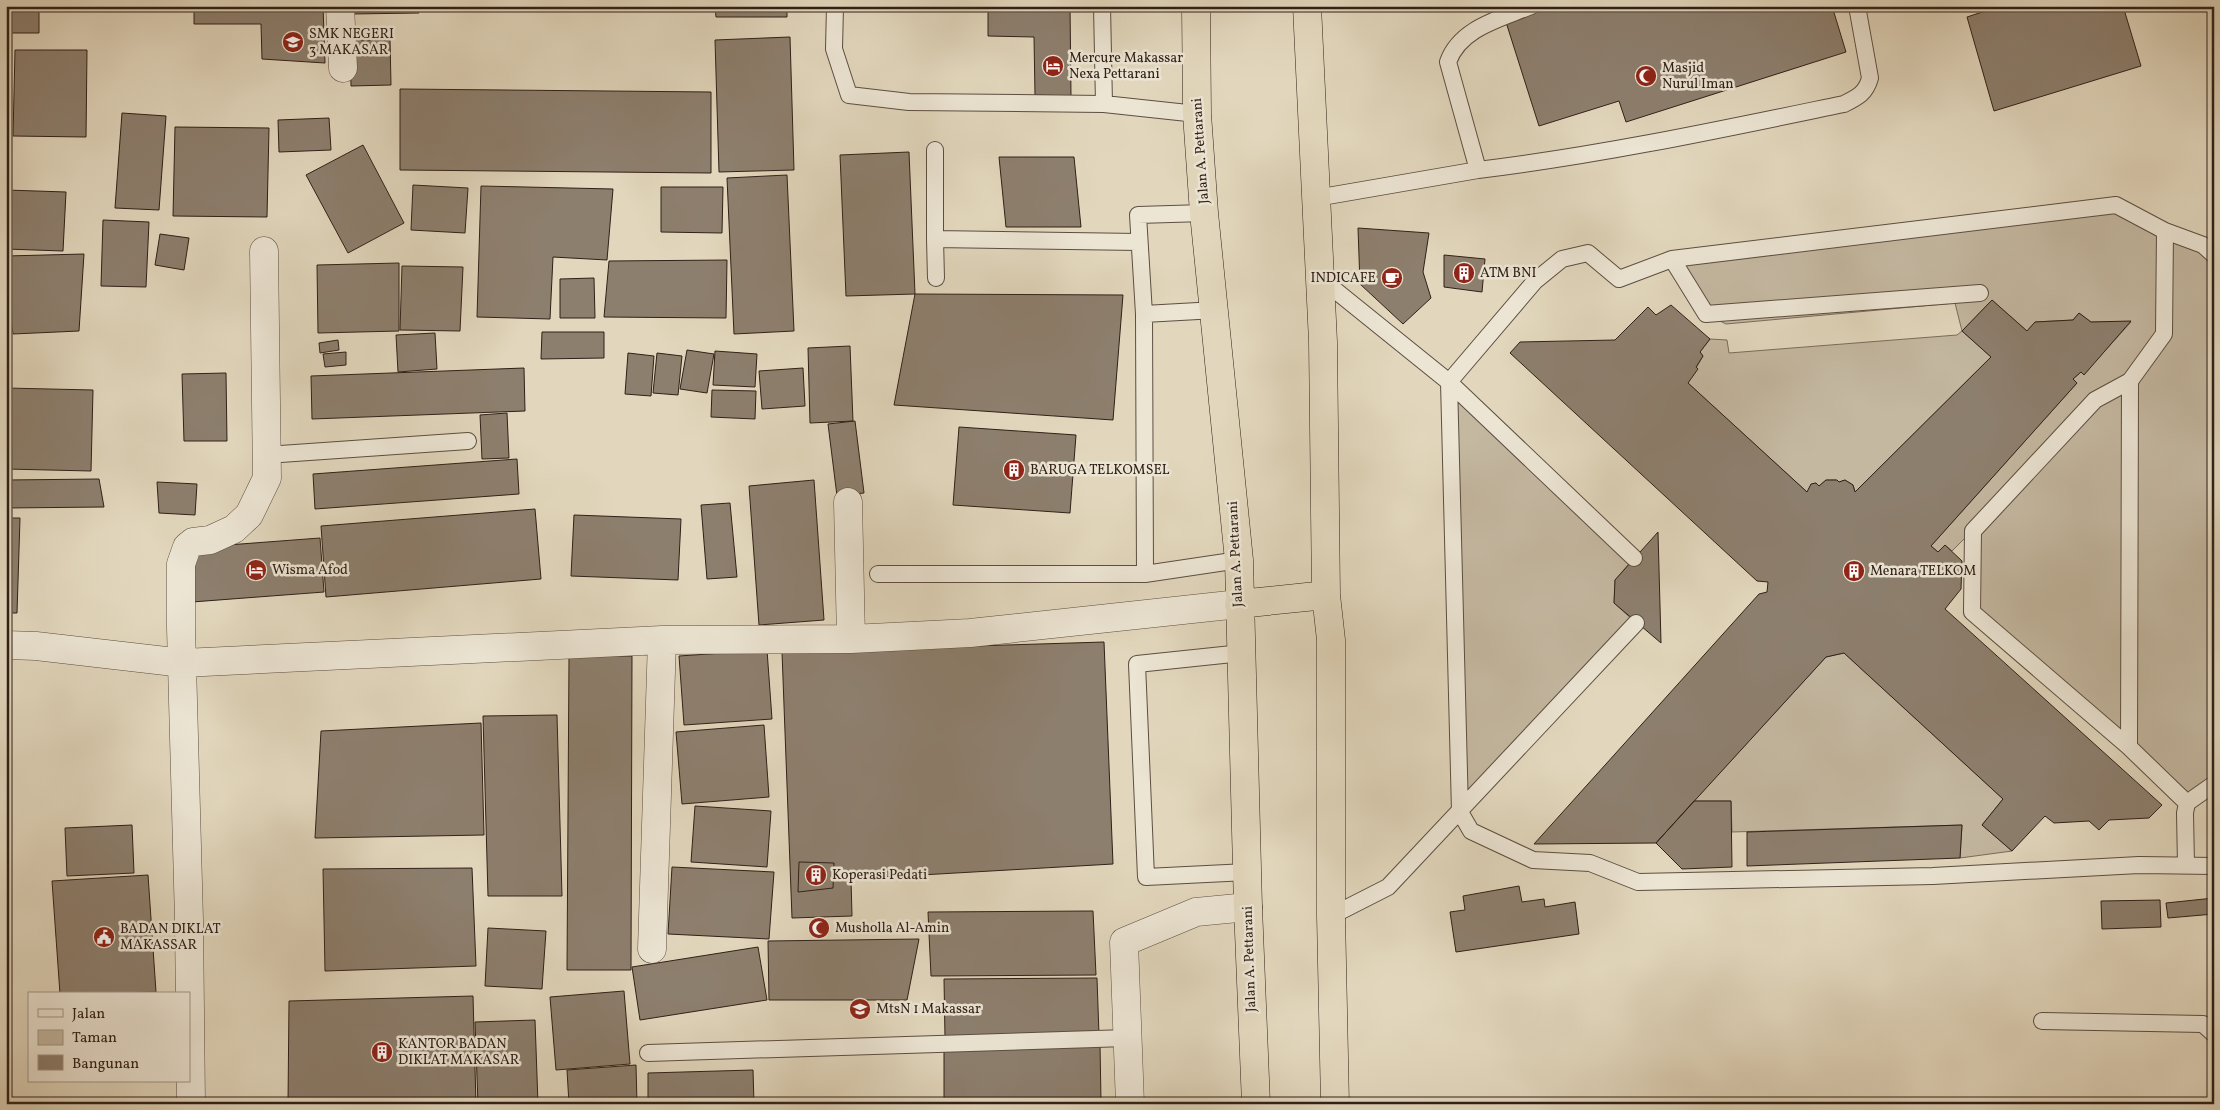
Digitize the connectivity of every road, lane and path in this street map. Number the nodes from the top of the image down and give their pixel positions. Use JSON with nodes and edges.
{"nodes":[{"id":1,"x":340,"y":6,"type":"edge"},
{"id":2,"x":835,"y":6,"type":"edge"},
{"id":3,"x":1102,"y":6,"type":"edge"},
{"id":4,"x":1196,"y":6,"type":"edge"},
{"id":5,"x":1307,"y":6,"type":"edge"},
{"id":6,"x":1531,"y":6,"type":"edge"},
{"id":7,"x":1857,"y":6,"type":"edge"},
{"id":8,"x":343,"y":68,"type":"dead end"},
{"id":9,"x":1104,"y":104,"type":"junction"},
{"id":10,"x":1197,"y":114,"type":"junction"},
{"id":11,"x":934,"y":150,"type":"dead end"},
{"id":12,"x":1478,"y":170,"type":"junction"},
{"id":13,"x":1316,"y":198,"type":"junction"},
{"id":14,"x":1204,"y":213,"type":"junction"},
{"id":15,"x":2165,"y":231,"type":"junction"},
{"id":16,"x":935,"y":239,"type":"junction"},
{"id":17,"x":1139,"y":242,"type":"junction"},
{"id":18,"x":264,"y":251,"type":"dead end"},
{"id":19,"x":2214,"y":255,"type":"edge"},
{"id":20,"x":1672,"y":259,"type":"junction"},
{"id":21,"x":936,"y":278,"type":"dead end"},
{"id":22,"x":1320,"y":278,"type":"junction"},
{"id":23,"x":1980,"y":292,"type":"dead end"},
{"id":24,"x":1216,"y":310,"type":"junction"},
{"id":25,"x":1144,"y":314,"type":"junction"},
{"id":26,"x":2130,"y":381,"type":"junction"},
{"id":27,"x":1449,"y":382,"type":"junction"},
{"id":28,"x":468,"y":441,"type":"dead end"},
{"id":29,"x":266,"y":455,"type":"junction"},
{"id":30,"x":848,"y":502,"type":"dead end"},
{"id":31,"x":1634,"y":558,"type":"dead end"},
{"id":32,"x":1239,"y":560,"type":"junction"},
{"id":33,"x":878,"y":574,"type":"dead end"},
{"id":34,"x":1145,"y":574,"type":"junction"},
{"id":35,"x":1326,"y":595,"type":"junction"},
{"id":36,"x":1239,"y":604,"type":"junction"},
{"id":37,"x":1636,"y":623,"type":"dead end"},
{"id":38,"x":851,"y":639,"type":"junction"},
{"id":39,"x":662,"y":640,"type":"junction"},
{"id":40,"x":6,"y":645,"type":"edge"},
{"id":41,"x":1242,"y":653,"type":"junction"},
{"id":42,"x":183,"y":664,"type":"junction"},
{"id":43,"x":2130,"y":747,"type":"junction"},
{"id":44,"x":2214,"y":784,"type":"edge"},
{"id":45,"x":2187,"y":803,"type":"junction"},
{"id":46,"x":1460,"y":812,"type":"junction"},
{"id":47,"x":2186,"y":865,"type":"junction"},
{"id":48,"x":2214,"y":866,"type":"edge"},
{"id":49,"x":1247,"y":872,"type":"junction"},
{"id":50,"x":1248,"y":907,"type":"junction"},
{"id":51,"x":1331,"y":916,"type":"junction"},
{"id":52,"x":652,"y":949,"type":"dead end"},
{"id":53,"x":189,"y":992,"type":"edge"},
{"id":54,"x":2042,"y":1021,"type":"dead end"},
{"id":55,"x":2214,"y":1034,"type":"edge"},
{"id":56,"x":1127,"y":1038,"type":"junction"},
{"id":57,"x":190,"y":1049,"type":"edge"},
{"id":58,"x":648,"y":1053,"type":"dead end"},
{"id":59,"x":191,"y":1104,"type":"edge"},
{"id":60,"x":1130,"y":1104,"type":"edge"},
{"id":61,"x":1256,"y":1104,"type":"edge"},
{"id":62,"x":1335,"y":1104,"type":"edge"}],
"edges":[{"from":1,"to":8,"type":"street"},
{"from":2,"to":9,"type":"lane"},
{"from":3,"to":9,"type":"lane"},
{"from":4,"to":10,"type":"highway","name":"Jalan A. Pettarani"},
{"from":5,"to":13,"type":"highway"},
{"from":6,"to":12,"type":"lane"},
{"from":7,"to":12,"type":"lane"},
{"from":9,"to":10,"type":"lane"},
{"from":10,"to":14,"type":"highway","name":"Jalan A. Pettarani"},
{"from":11,"to":16,"type":"lane"},
{"from":12,"to":13,"type":"lane"},
{"from":13,"to":22,"type":"highway"},
{"from":14,"to":17,"type":"lane"},
{"from":14,"to":24,"type":"highway","name":"Jalan A. Pettarani"},
{"from":15,"to":19,"type":"lane"},
{"from":15,"to":20,"type":"lane"},
{"from":15,"to":26,"type":"lane"},
{"from":16,"to":17,"type":"lane"},
{"from":16,"to":21,"type":"lane"},
{"from":17,"to":25,"type":"lane"},
{"from":18,"to":29,"type":"street"},
{"from":20,"to":23,"type":"lane"},
{"from":20,"to":27,"type":"lane"},
{"from":22,"to":27,"type":"lane"},
{"from":22,"to":35,"type":"highway"},
{"from":24,"to":25,"type":"lane"},
{"from":24,"to":32,"type":"highway","name":"Jalan A. Pettarani"},
{"from":25,"to":34,"type":"lane"},
{"from":26,"to":43,"type":"lane"},
{"from":26,"to":43,"type":"lane"},
{"from":27,"to":31,"type":"lane"},
{"from":27,"to":46,"type":"lane"},
{"from":28,"to":29,"type":"lane"},
{"from":29,"to":42,"type":"street"},
{"from":30,"to":38,"type":"street"},
{"from":32,"to":34,"type":"lane"},
{"from":32,"to":36,"type":"highway","name":"Jalan A. Pettarani"},
{"from":33,"to":34,"type":"lane"},
{"from":35,"to":36,"type":"highway"},
{"from":35,"to":51,"type":"highway"},
{"from":36,"to":38,"type":"street"},
{"from":36,"to":41,"type":"highway","name":"Jalan A. Pettarani"},
{"from":37,"to":46,"type":"lane"},
{"from":38,"to":39,"type":"street"},
{"from":39,"to":42,"type":"street"},
{"from":39,"to":52,"type":"street"},
{"from":40,"to":42,"type":"street"},
{"from":41,"to":49,"type":"highway","name":"Jalan A. Pettarani"},
{"from":41,"to":49,"type":"lane"},
{"from":42,"to":53,"type":"street"},
{"from":43,"to":45,"type":"lane"},
{"from":44,"to":45,"type":"lane"},
{"from":45,"to":47,"type":"lane"},
{"from":46,"to":47,"type":"lane"},
{"from":46,"to":51,"type":"lane"},
{"from":47,"to":48,"type":"lane"},
{"from":49,"to":50,"type":"highway","name":"Jalan A. Pettarani"},
{"from":50,"to":56,"type":"street"},
{"from":50,"to":61,"type":"highway","name":"Jalan A. Pettarani"},
{"from":51,"to":62,"type":"highway"},
{"from":54,"to":55,"type":"lane"},
{"from":56,"to":58,"type":"lane"},
{"from":56,"to":60,"type":"street"},
{"from":57,"to":59,"type":"street"}]}
